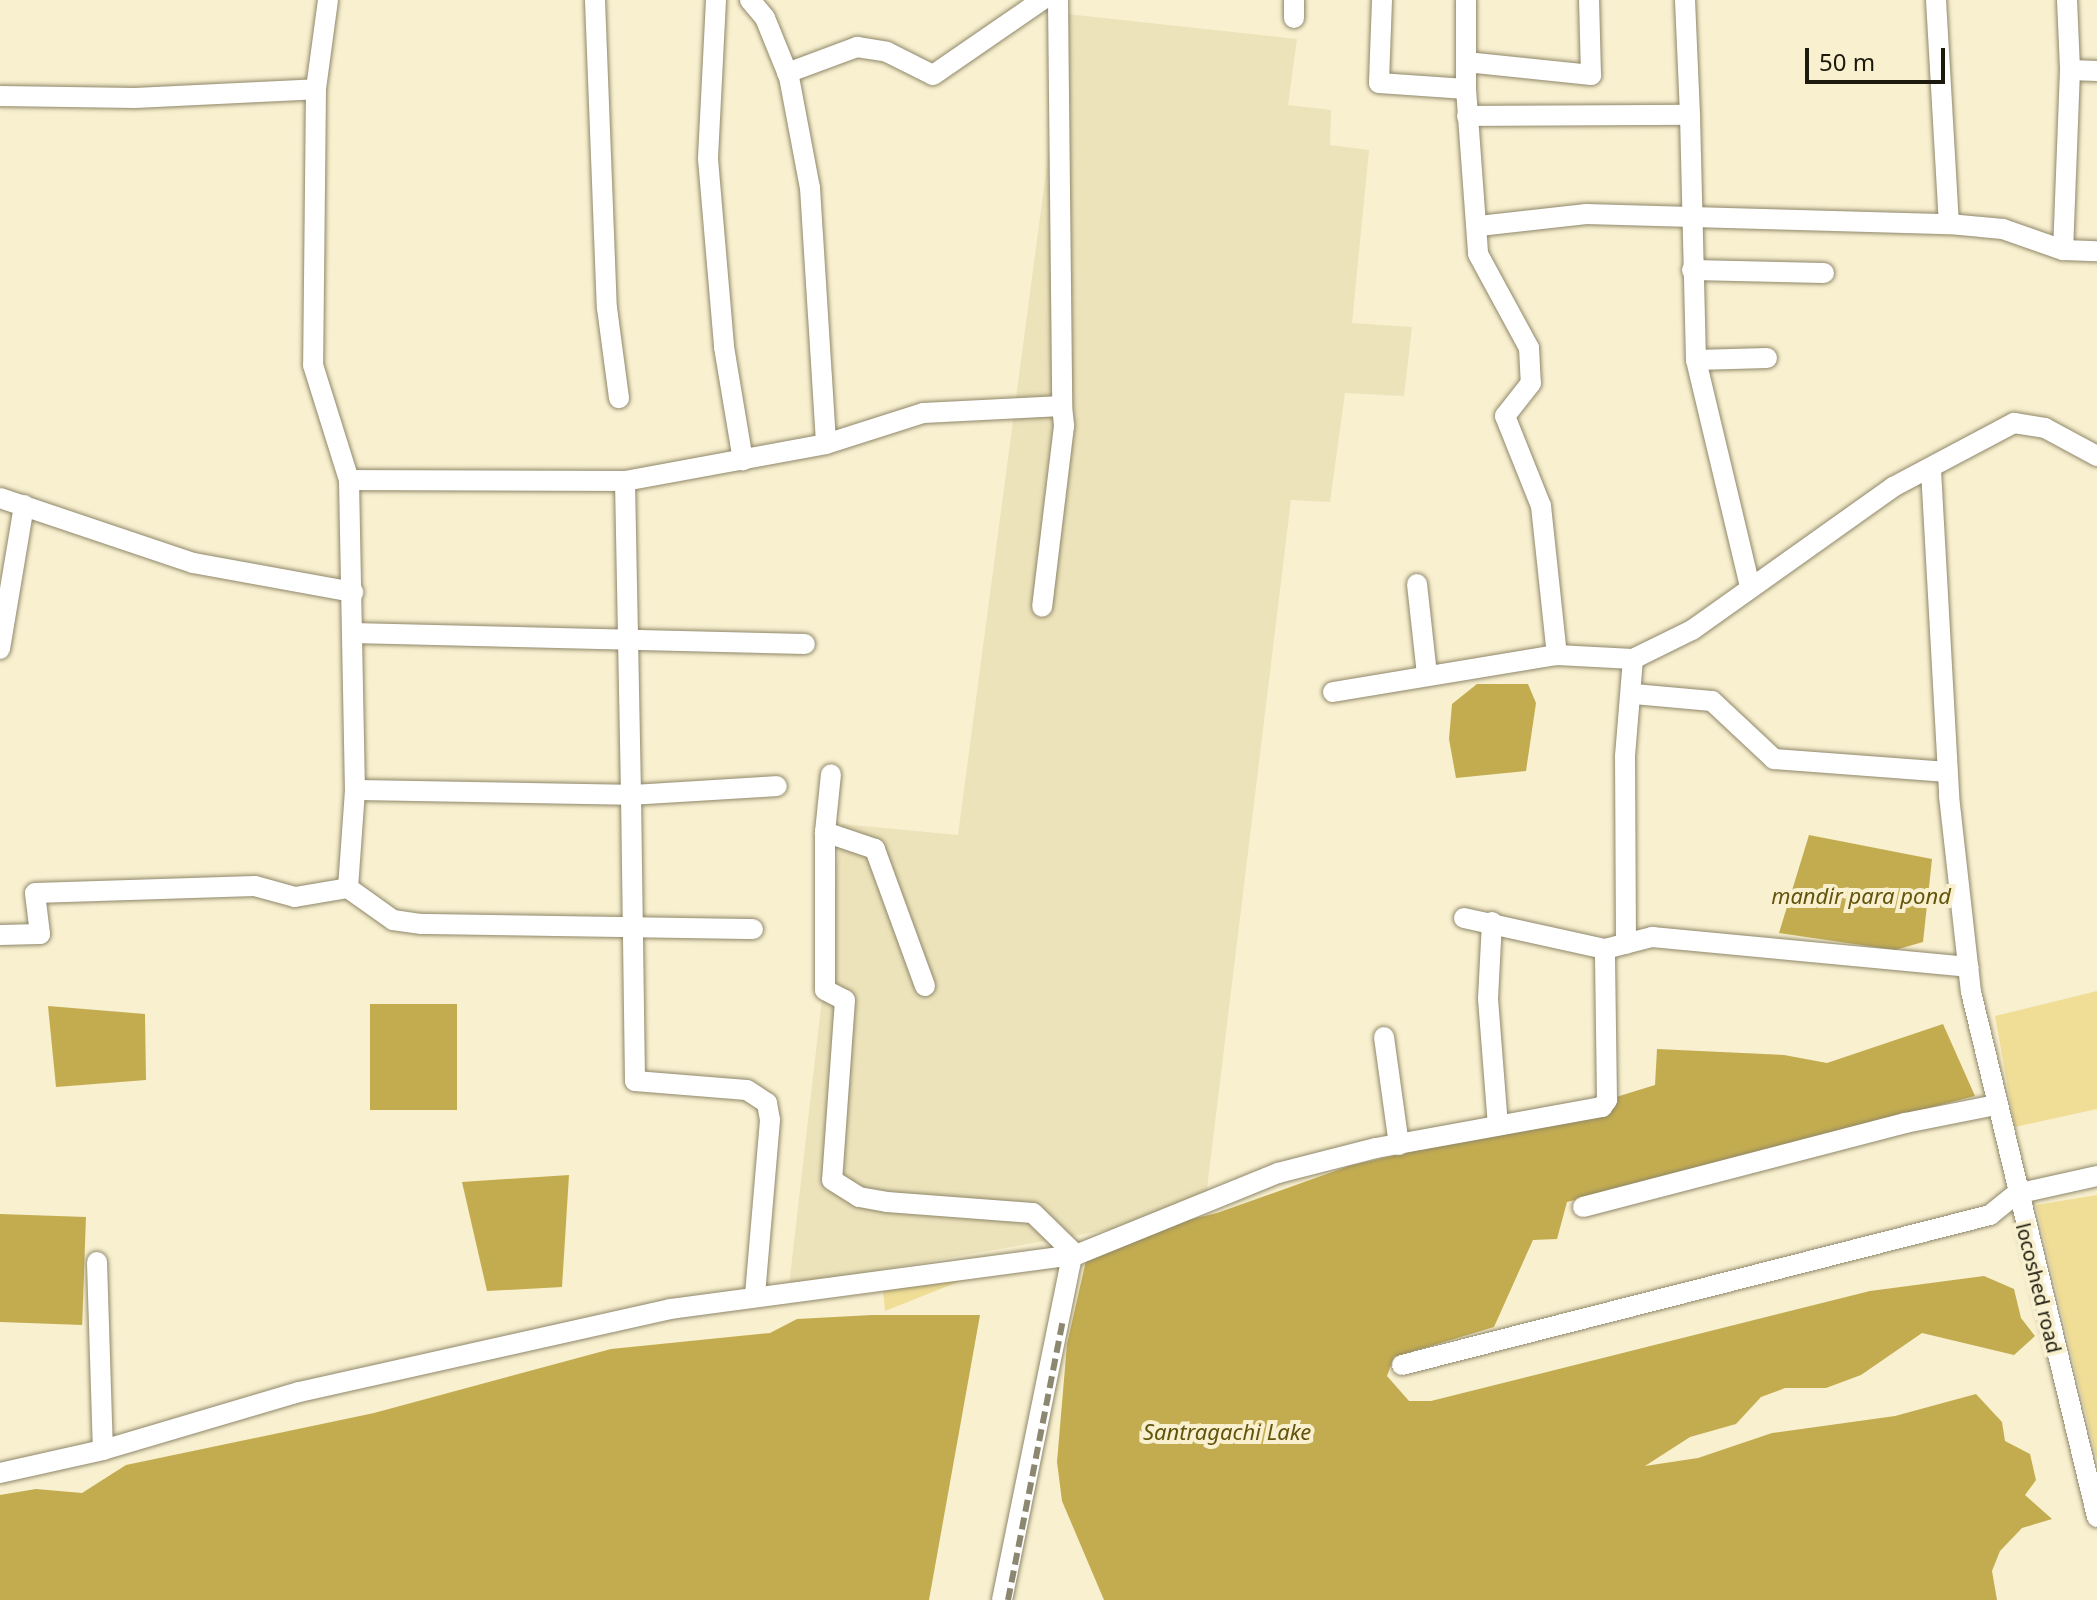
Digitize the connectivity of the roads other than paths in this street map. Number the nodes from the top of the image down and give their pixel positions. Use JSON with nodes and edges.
{"nodes":[{"id":1,"x":328,"y":0,"type":"edge"},
{"id":2,"x":595,"y":0,"type":"edge"},
{"id":3,"x":716,"y":0,"type":"edge"},
{"id":4,"x":750,"y":0,"type":"edge"},
{"id":5,"x":1042,"y":0,"type":"edge"},
{"id":6,"x":1058,"y":0,"type":"edge"},
{"id":7,"x":1382,"y":0,"type":"edge"},
{"id":8,"x":1466,"y":0,"type":"edge"},
{"id":9,"x":1589,"y":0,"type":"edge"},
{"id":10,"x":1685,"y":0,"type":"edge"},
{"id":11,"x":1936,"y":0,"type":"edge"},
{"id":12,"x":2067,"y":0,"type":"edge"},
{"id":13,"x":1466,"y":62,"type":"junction"},
{"id":14,"x":2070,"y":70,"type":"junction"},
{"id":15,"x":2097,"y":71,"type":"edge"},
{"id":16,"x":787,"y":73,"type":"junction"},
{"id":17,"x":316,"y":89,"type":"junction"},
{"id":18,"x":1466,"y":89,"type":"junction"},
{"id":19,"x":0,"y":96,"type":"edge"},
{"id":20,"x":1690,"y":115,"type":"junction"},
{"id":21,"x":1467,"y":116,"type":"junction"},
{"id":22,"x":1689,"y":216,"type":"junction"},
{"id":23,"x":1949,"y":224,"type":"junction"},
{"id":24,"x":1479,"y":226,"type":"junction"},
{"id":25,"x":2063,"y":250,"type":"junction"},
{"id":26,"x":2097,"y":251,"type":"edge"},
{"id":27,"x":1692,"y":270,"type":"junction"},
{"id":28,"x":1824,"y":273,"type":"dead end"},
{"id":29,"x":1767,"y":358,"type":"dead end"},
{"id":30,"x":1696,"y":360,"type":"junction"},
{"id":31,"x":619,"y":398,"type":"dead end"},
{"id":32,"x":1062,"y":406,"type":"junction"},
{"id":33,"x":826,"y":444,"type":"junction"},
{"id":34,"x":2097,"y":456,"type":"edge"},
{"id":35,"x":743,"y":460,"type":"junction"},
{"id":36,"x":1931,"y":470,"type":"junction"},
{"id":37,"x":349,"y":480,"type":"junction"},
{"id":38,"x":625,"y":481,"type":"junction"},
{"id":39,"x":0,"y":498,"type":"edge"},
{"id":40,"x":24,"y":505,"type":"junction"},
{"id":41,"x":1417,"y":584,"type":"dead end"},
{"id":42,"x":1750,"y":586,"type":"junction"},
{"id":43,"x":352,"y":592,"type":"junction"},
{"id":44,"x":1042,"y":607,"type":"dead end"},
{"id":45,"x":352,"y":633,"type":"junction"},
{"id":46,"x":630,"y":639,"type":"junction"},
{"id":47,"x":805,"y":644,"type":"dead end"},
{"id":48,"x":0,"y":649,"type":"edge"},
{"id":49,"x":1557,"y":655,"type":"junction"},
{"id":50,"x":1633,"y":659,"type":"junction"},
{"id":51,"x":1427,"y":675,"type":"junction"},
{"id":52,"x":1333,"y":692,"type":"dead end"},
{"id":53,"x":1634,"y":694,"type":"junction"},
{"id":54,"x":1948,"y":772,"type":"junction"},
{"id":55,"x":831,"y":774,"type":"dead end"},
{"id":56,"x":777,"y":786,"type":"dead end"},
{"id":57,"x":355,"y":790,"type":"junction"},
{"id":58,"x":631,"y":795,"type":"junction"},
{"id":59,"x":825,"y":832,"type":"junction"},
{"id":60,"x":348,"y":888,"type":"junction"},
{"id":61,"x":1464,"y":918,"type":"dead end"},
{"id":62,"x":1492,"y":922,"type":"junction"},
{"id":63,"x":753,"y":929,"type":"dead end"},
{"id":64,"x":633,"y":931,"type":"junction"},
{"id":65,"x":0,"y":935,"type":"edge"},
{"id":66,"x":1626,"y":944,"type":"junction"},
{"id":67,"x":1605,"y":949,"type":"junction"},
{"id":68,"x":1969,"y":967,"type":"junction"},
{"id":69,"x":925,"y":986,"type":"dead end"},
{"id":70,"x":1384,"y":1037,"type":"dead end"},
{"id":71,"x":1996,"y":1105,"type":"junction"},
{"id":72,"x":1498,"y":1126,"type":"junction"},
{"id":73,"x":1399,"y":1145,"type":"junction"},
{"id":74,"x":2097,"y":1176,"type":"edge"},
{"id":75,"x":2016,"y":1194,"type":"junction"},
{"id":76,"x":1583,"y":1207,"type":"dead end"},
{"id":77,"x":1074,"y":1256,"type":"junction"},
{"id":78,"x":97,"y":1262,"type":"dead end"},
{"id":79,"x":755,"y":1296,"type":"junction"},
{"id":80,"x":1402,"y":1365,"type":"dead end"},
{"id":81,"x":103,"y":1450,"type":"junction"},
{"id":82,"x":0,"y":1473,"type":"edge"},
{"id":83,"x":2097,"y":1517,"type":"edge"},
{"id":84,"x":1002,"y":1600,"type":"edge"}],
"edges":[{"from":1,"to":17,"type":"street"},
{"from":2,"to":31,"type":"street"},
{"from":3,"to":35,"type":"street"},
{"from":4,"to":16,"type":"street"},
{"from":5,"to":16,"type":"street"},
{"from":6,"to":32,"type":"street"},
{"from":7,"to":18,"type":"street"},
{"from":8,"to":13,"type":"street"},
{"from":9,"to":13,"type":"street"},
{"from":10,"to":20,"type":"street"},
{"from":11,"to":23,"type":"street"},
{"from":12,"to":14,"type":"street"},
{"from":13,"to":18,"type":"street"},
{"from":14,"to":15,"type":"street"},
{"from":14,"to":25,"type":"street"},
{"from":16,"to":33,"type":"street"},
{"from":17,"to":19,"type":"street"},
{"from":17,"to":37,"type":"street"},
{"from":18,"to":21,"type":"street"},
{"from":20,"to":21,"type":"street"},
{"from":20,"to":22,"type":"street"},
{"from":21,"to":24,"type":"street"},
{"from":22,"to":23,"type":"street"},
{"from":22,"to":24,"type":"street"},
{"from":22,"to":27,"type":"street"},
{"from":23,"to":25,"type":"street"},
{"from":24,"to":49,"type":"street"},
{"from":25,"to":26,"type":"street"},
{"from":27,"to":28,"type":"street"},
{"from":27,"to":30,"type":"street"},
{"from":29,"to":30,"type":"street"},
{"from":30,"to":42,"type":"street"},
{"from":32,"to":33,"type":"street"},
{"from":32,"to":44,"type":"street"},
{"from":33,"to":35,"type":"street"},
{"from":34,"to":36,"type":"street"},
{"from":35,"to":38,"type":"street"},
{"from":36,"to":42,"type":"street"},
{"from":36,"to":54,"type":"street","name":"locoshed road"},
{"from":37,"to":38,"type":"street"},
{"from":37,"to":43,"type":"street"},
{"from":38,"to":46,"type":"street"},
{"from":39,"to":40,"type":"street"},
{"from":40,"to":43,"type":"street"},
{"from":40,"to":48,"type":"street"},
{"from":41,"to":51,"type":"street"},
{"from":42,"to":50,"type":"street"},
{"from":43,"to":45,"type":"street"},
{"from":45,"to":46,"type":"street"},
{"from":45,"to":57,"type":"street"},
{"from":46,"to":47,"type":"street"},
{"from":46,"to":58,"type":"street"},
{"from":49,"to":50,"type":"street"},
{"from":49,"to":51,"type":"street"},
{"from":50,"to":53,"type":"street"},
{"from":51,"to":52,"type":"street"},
{"from":53,"to":54,"type":"street"},
{"from":53,"to":66,"type":"street"},
{"from":54,"to":68,"type":"street","name":"locoshed road"},
{"from":55,"to":59,"type":"street"},
{"from":56,"to":58,"type":"street"},
{"from":57,"to":58,"type":"street"},
{"from":57,"to":60,"type":"street"},
{"from":58,"to":64,"type":"street"},
{"from":59,"to":69,"type":"street"},
{"from":59,"to":77,"type":"street"},
{"from":60,"to":64,"type":"street"},
{"from":60,"to":65,"type":"street"},
{"from":61,"to":62,"type":"street"},
{"from":62,"to":67,"type":"street"},
{"from":62,"to":72,"type":"street"},
{"from":63,"to":64,"type":"street"},
{"from":64,"to":79,"type":"street"},
{"from":66,"to":67,"type":"street"},
{"from":66,"to":68,"type":"street"},
{"from":67,"to":72,"type":"street"},
{"from":68,"to":71,"type":"street","name":"locoshed road"},
{"from":70,"to":73,"type":"street"},
{"from":71,"to":75,"type":"street","name":"locoshed road"},
{"from":71,"to":76,"type":"street"},
{"from":72,"to":73,"type":"street"},
{"from":73,"to":77,"type":"street"},
{"from":74,"to":75,"type":"street"},
{"from":75,"to":80,"type":"street"},
{"from":75,"to":83,"type":"street","name":"locoshed road"},
{"from":77,"to":79,"type":"street"},
{"from":77,"to":84,"type":"street"},
{"from":78,"to":81,"type":"street"},
{"from":79,"to":81,"type":"street"},
{"from":81,"to":82,"type":"street"}]}
